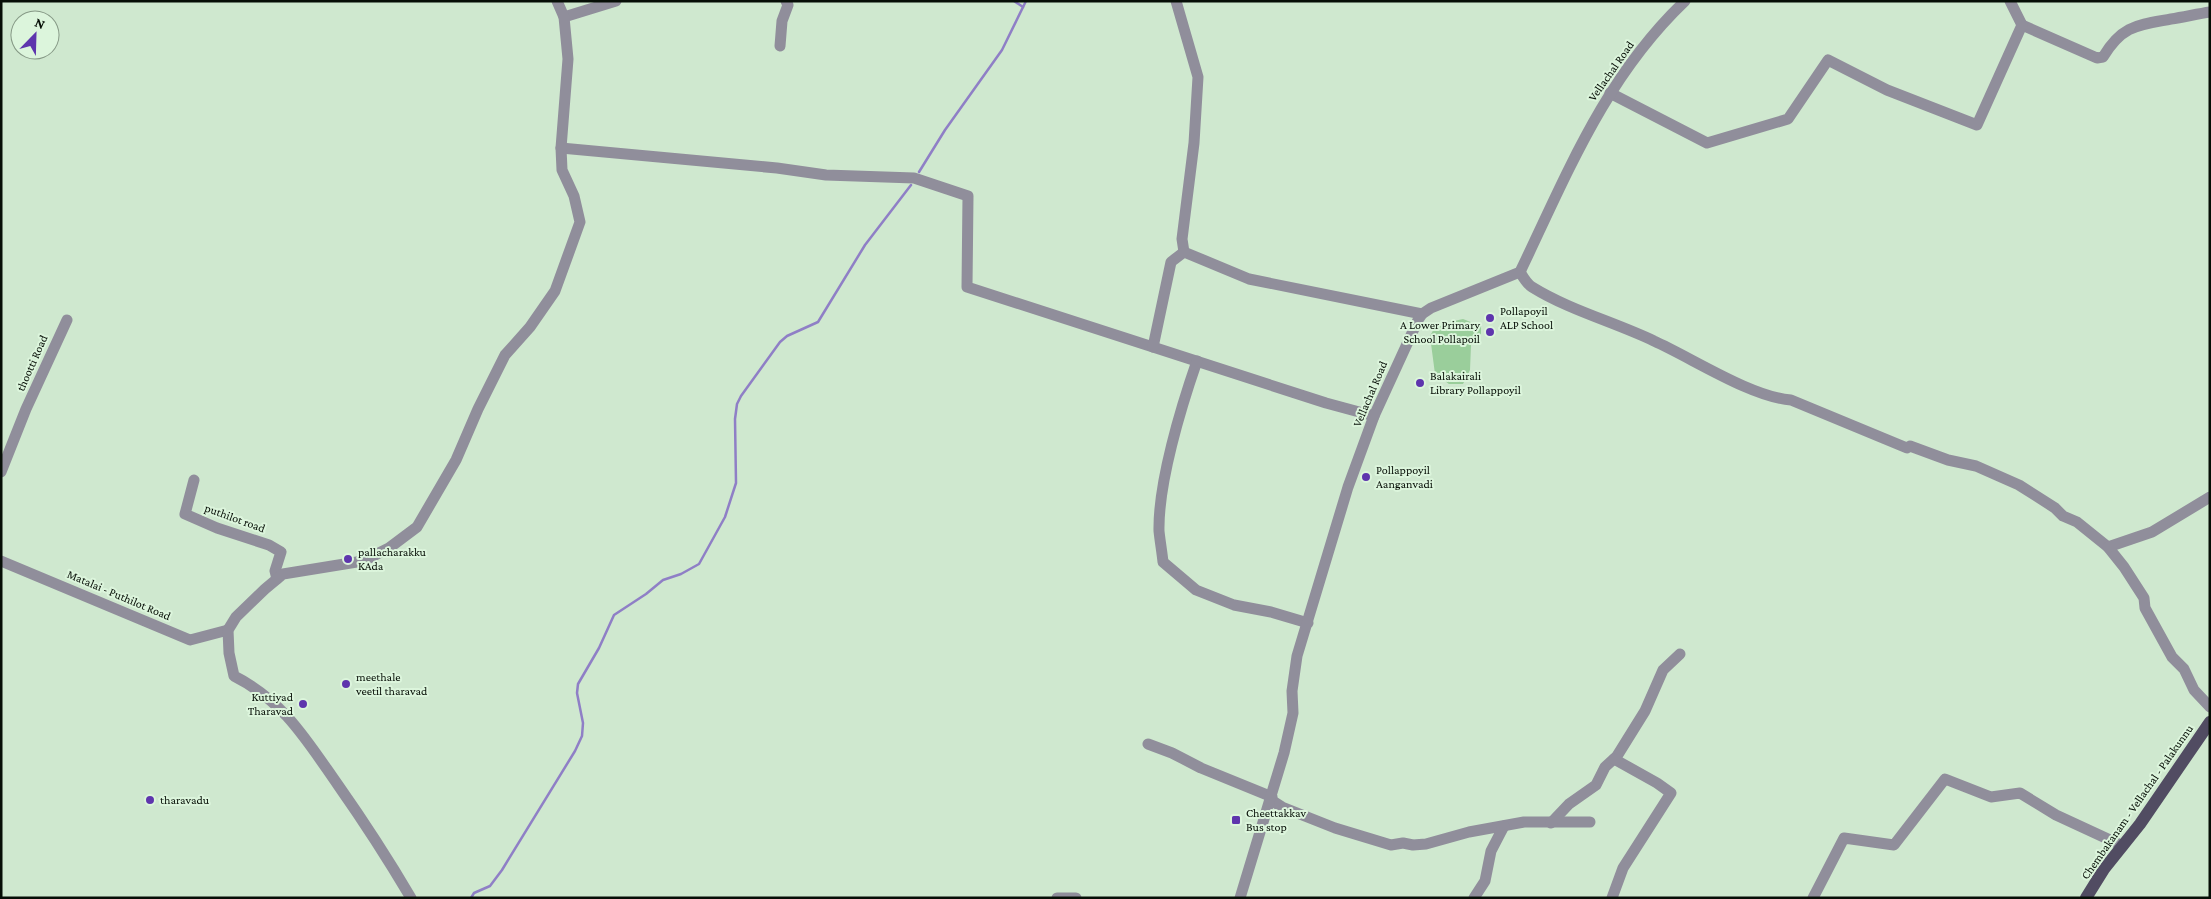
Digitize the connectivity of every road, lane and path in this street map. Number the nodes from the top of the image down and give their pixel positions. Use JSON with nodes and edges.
{"nodes":[{"id":1,"x":557,"y":1,"type":"edge"},
{"id":2,"x":616,"y":1,"type":"edge"},
{"id":3,"x":786,"y":1,"type":"edge"},
{"id":4,"x":1176,"y":1,"type":"edge"},
{"id":5,"x":1685,"y":1,"type":"edge"},
{"id":6,"x":2010,"y":1,"type":"edge"},
{"id":7,"x":2210,"y":12,"type":"edge"},
{"id":8,"x":564,"y":17,"type":"junction"},
{"id":9,"x":2022,"y":25,"type":"junction"},
{"id":10,"x":780,"y":46,"type":"dead end"},
{"id":11,"x":1610,"y":92,"type":"junction"},
{"id":12,"x":560,"y":148,"type":"junction"},
{"id":13,"x":1184,"y":252,"type":"junction"},
{"id":14,"x":1520,"y":272,"type":"junction"},
{"id":15,"x":1422,"y":314,"type":"junction"},
{"id":16,"x":67,"y":320,"type":"dead end"},
{"id":17,"x":1153,"y":347,"type":"junction"},
{"id":18,"x":1197,"y":361,"type":"junction"},
{"id":19,"x":1374,"y":416,"type":"junction"},
{"id":20,"x":1,"y":472,"type":"edge"},
{"id":21,"x":194,"y":480,"type":"dead end"},
{"id":22,"x":2210,"y":497,"type":"edge"},
{"id":23,"x":2108,"y":547,"type":"junction"},
{"id":24,"x":1,"y":561,"type":"edge"},
{"id":25,"x":277,"y":579,"type":"junction"},
{"id":26,"x":1308,"y":623,"type":"junction"},
{"id":27,"x":228,"y":630,"type":"junction"},
{"id":28,"x":1680,"y":654,"type":"dead end"},
{"id":29,"x":2210,"y":707,"type":"edge"},
{"id":30,"x":2210,"y":722,"type":"edge"},
{"id":31,"x":1148,"y":744,"type":"dead end"},
{"id":32,"x":1614,"y":759,"type":"junction"},
{"id":33,"x":1272,"y":798,"type":"junction"},
{"id":34,"x":1590,"y":822,"type":"dead end"},
{"id":35,"x":1551,"y":823,"type":"junction"},
{"id":36,"x":1504,"y":826,"type":"junction"},
{"id":37,"x":2123,"y":846,"type":"junction"},
{"id":38,"x":411,"y":898,"type":"edge"},
{"id":39,"x":1057,"y":898,"type":"edge"},
{"id":40,"x":1076,"y":898,"type":"edge"},
{"id":41,"x":1240,"y":898,"type":"edge"},
{"id":42,"x":1474,"y":898,"type":"edge"},
{"id":43,"x":1612,"y":898,"type":"edge"},
{"id":44,"x":1813,"y":898,"type":"edge"},
{"id":45,"x":2086,"y":898,"type":"edge"}],
"edges":[{"from":1,"to":8,"type":"street"},
{"from":2,"to":8,"type":"street"},
{"from":3,"to":10,"type":"street"},
{"from":4,"to":13,"type":"street"},
{"from":5,"to":11,"type":"street","name":"Vellachal Road"},
{"from":6,"to":9,"type":"street"},
{"from":7,"to":9,"type":"street"},
{"from":8,"to":12,"type":"street"},
{"from":9,"to":11,"type":"street"},
{"from":11,"to":14,"type":"street","name":"Vellachal Road"},
{"from":12,"to":17,"type":"street"},
{"from":12,"to":25,"type":"street"},
{"from":13,"to":15,"type":"street"},
{"from":13,"to":17,"type":"street"},
{"from":14,"to":15,"type":"street"},
{"from":14,"to":23,"type":"street"},
{"from":15,"to":19,"type":"street","name":"Vellachal Road"},
{"from":16,"to":20,"type":"street","name":"thootti Road"},
{"from":17,"to":18,"type":"street"},
{"from":18,"to":19,"type":"street"},
{"from":18,"to":26,"type":"street"},
{"from":19,"to":26,"type":"street","name":"Vellachal Road"},
{"from":21,"to":25,"type":"street","name":"puthilot road"},
{"from":22,"to":23,"type":"street"},
{"from":23,"to":29,"type":"street"},
{"from":24,"to":27,"type":"street","name":"Matalai - Puthilot Road"},
{"from":25,"to":27,"type":"street"},
{"from":26,"to":33,"type":"street","name":"Vellachal Road"},
{"from":27,"to":38,"type":"street"},
{"from":28,"to":32,"type":"street"},
{"from":30,"to":37,"type":"main road","name":"Chembakanam - Vellachal - Palakunnu"},
{"from":31,"to":33,"type":"street"},
{"from":32,"to":35,"type":"street"},
{"from":32,"to":43,"type":"street"},
{"from":33,"to":36,"type":"street"},
{"from":33,"to":41,"type":"street","name":"Vellachal Road"},
{"from":34,"to":35,"type":"street"},
{"from":35,"to":36,"type":"street"},
{"from":36,"to":42,"type":"street"},
{"from":37,"to":44,"type":"street"},
{"from":37,"to":45,"type":"main road","name":"Chembakanam - Vellachal - Palakunnu"},
{"from":39,"to":40,"type":"street"}]}
